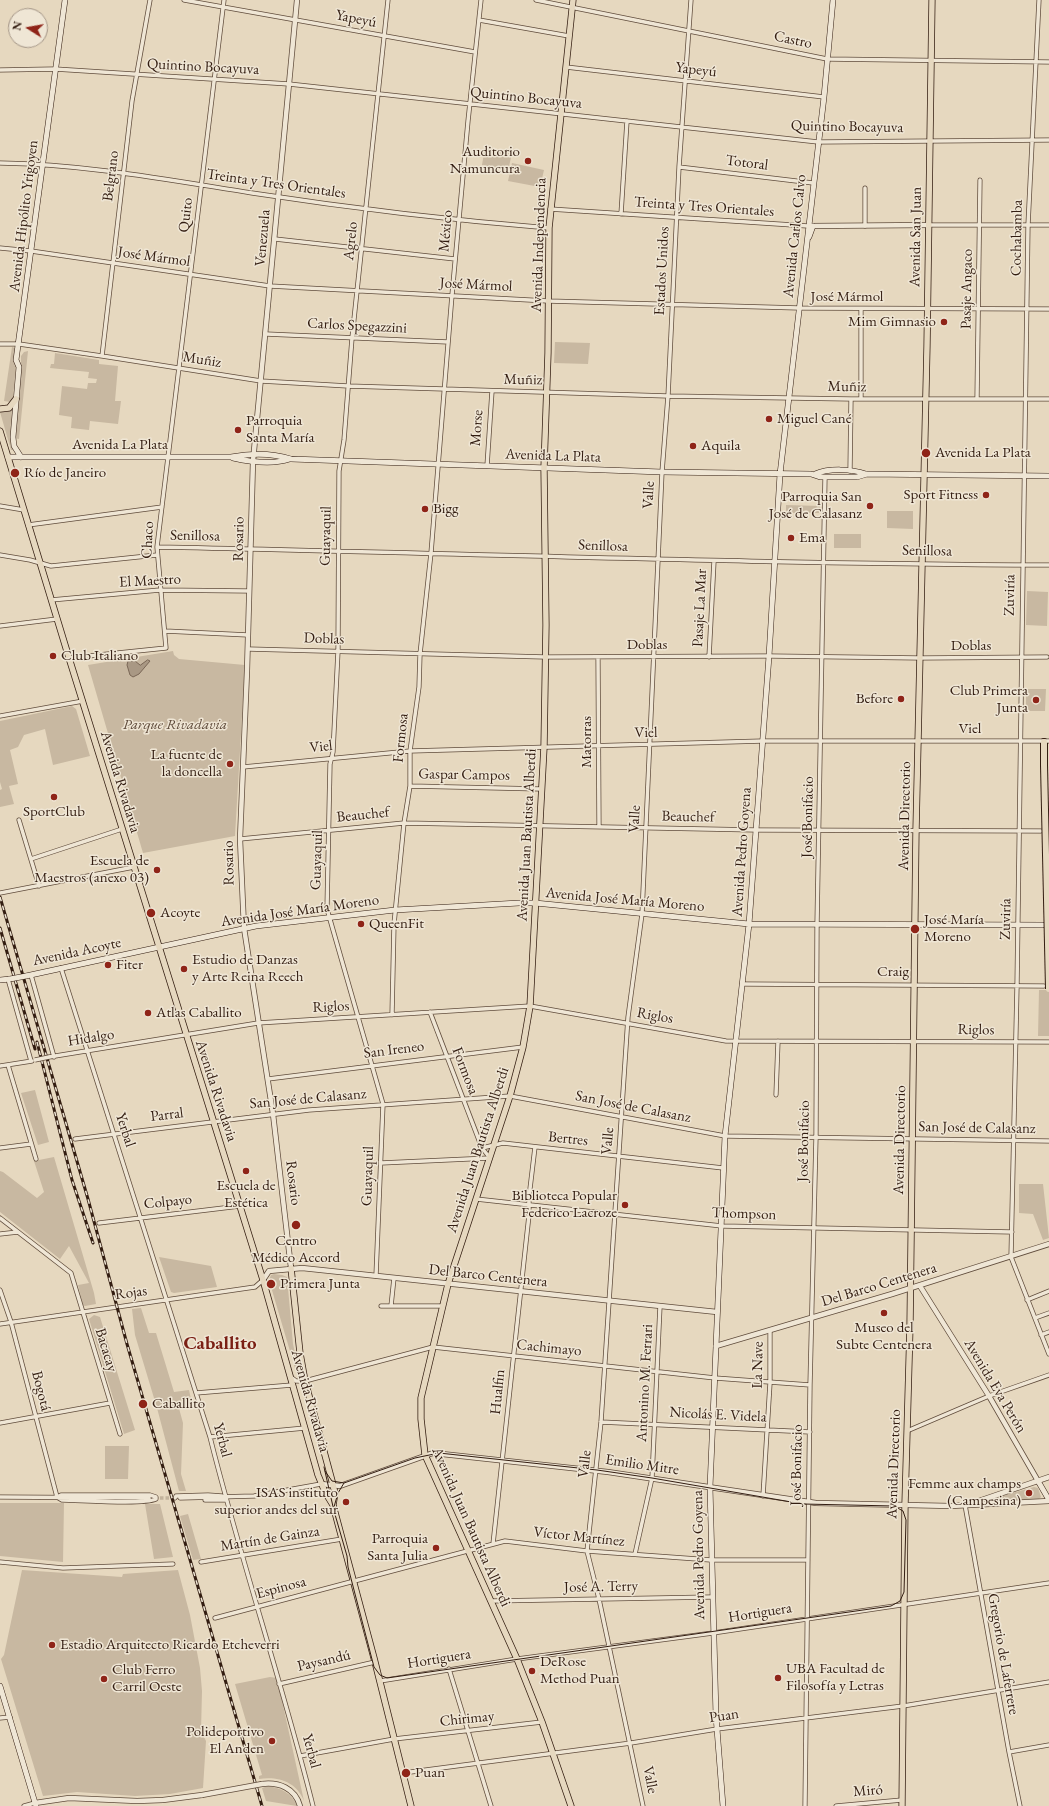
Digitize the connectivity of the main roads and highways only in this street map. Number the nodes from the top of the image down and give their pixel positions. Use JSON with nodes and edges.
{"nodes":[{"id":1,"x":65,"y":0,"type":"edge"},
{"id":2,"x":573,"y":0,"type":"edge"},
{"id":3,"x":833,"y":0,"type":"edge"},
{"id":4,"x":932,"y":0,"type":"edge"},
{"id":5,"x":16,"y":399,"type":"junction"},
{"id":6,"x":0,"y":409,"type":"edge"},
{"id":7,"x":0,"y":431,"type":"edge"},
{"id":8,"x":8,"y":457,"type":"junction"},
{"id":9,"x":21,"y":457,"type":"junction"},
{"id":10,"x":231,"y":457,"type":"junction"},
{"id":11,"x":291,"y":459,"type":"junction"},
{"id":12,"x":544,"y":468,"type":"junction"},
{"id":13,"x":848,"y":471,"type":"junction"},
{"id":14,"x":780,"y":474,"type":"junction"},
{"id":15,"x":815,"y":474,"type":"junction"},
{"id":16,"x":867,"y":474,"type":"junction"},
{"id":17,"x":923,"y":475,"type":"junction"},
{"id":18,"x":1049,"y":476,"type":"edge"},
{"id":19,"x":825,"y":477,"type":"junction"},
{"id":20,"x":1046,"y":742,"type":"edge"},
{"id":21,"x":534,"y":903,"type":"junction"},
{"id":22,"x":749,"y":924,"type":"junction"},
{"id":23,"x":915,"y":924,"type":"junction"},
{"id":24,"x":1043,"y":925,"type":"dead end"},
{"id":25,"x":159,"y":947,"type":"junction"},
{"id":26,"x":0,"y":980,"type":"edge"},
{"id":27,"x":1046,"y":988,"type":"edge"},
{"id":28,"x":291,"y":1268,"type":"road end"},
{"id":29,"x":1038,"y":1481,"type":"road end"},
{"id":30,"x":1049,"y":1501,"type":"edge"},
{"id":31,"x":333,"y":1505,"type":"junction"},
{"id":32,"x":0,"y":1686,"type":"edge"},
{"id":33,"x":902,"y":1803,"type":"edge"},
{"id":34,"x":35,"y":1805,"type":"edge"},
{"id":35,"x":411,"y":1806,"type":"edge"},
{"id":36,"x":571,"y":1806,"type":"edge"},
{"id":37,"x":722,"y":1806,"type":"edge"}],
"edges":[{"from":1,"to":5,"type":"main road","name":"Avenida Hipólito Yrigoyen"},
{"from":2,"to":12,"type":"main road","name":"Avenida Independencia"},
{"from":3,"to":14,"type":"main road","name":"Avenida Carlos Calvo"},
{"from":4,"to":17,"type":"main road","name":"Avenida San Juan"},
{"from":5,"to":6,"type":"main road"},
{"from":5,"to":9,"type":"main road","name":"Avenida Hipólito Yrigoyen"},
{"from":7,"to":8,"type":"main road","name":"Avenida Rivadavia"},
{"from":8,"to":9,"type":"main road","name":"Avenida La Plata"},
{"from":8,"to":25,"type":"main road","name":"Avenida Rivadavia"},
{"from":9,"to":10,"type":"main road","name":"Avenida La Plata"},
{"from":10,"to":11,"type":"main road","name":"Avenida La Plata"},
{"from":10,"to":11,"type":"main road","name":"Avenida La Plata"},
{"from":11,"to":12,"type":"main road","name":"Avenida La Plata"},
{"from":12,"to":14,"type":"main road","name":"Avenida La Plata"},
{"from":12,"to":21,"type":"main road","name":"Avenida Juan Bautista Alberdi"},
{"from":13,"to":15,"type":"main road","name":"Avenida La Plata"},
{"from":13,"to":16,"type":"main road","name":"Avenida La Plata"},
{"from":13,"to":19,"type":"main road"},
{"from":14,"to":15,"type":"main road","name":"Avenida La Plata"},
{"from":14,"to":22,"type":"main road","name":"Avenida Pedro Goyena"},
{"from":15,"to":19,"type":"main road","name":"Avenida La Plata"},
{"from":16,"to":17,"type":"main road","name":"Avenida La Plata"},
{"from":16,"to":19,"type":"main road","name":"Avenida La Plata"},
{"from":17,"to":18,"type":"main road","name":"Avenida La Plata"},
{"from":17,"to":23,"type":"main road","name":"Avenida Directorio"},
{"from":20,"to":27,"type":"highway","bridge":true},
{"from":21,"to":22,"type":"main road","name":"Avenida José María Moreno"},
{"from":21,"to":25,"type":"main road","name":"Avenida José María Moreno"},
{"from":21,"to":36,"type":"main road","name":"Avenida Juan Bautista Alberdi"},
{"from":22,"to":23,"type":"main road","name":"Avenida José María Moreno"},
{"from":22,"to":37,"type":"main road","name":"Avenida Pedro Goyena"},
{"from":23,"to":24,"type":"main road","name":"Avenida José María Moreno"},
{"from":23,"to":33,"type":"main road","name":"Avenida Directorio"},
{"from":25,"to":26,"type":"main road","name":"Avenida Acoyte","bridge":true},
{"from":25,"to":31,"type":"main road","name":"Avenida Rivadavia"},
{"from":28,"to":31,"type":"main road","name":"Avenida Rivadavia"},
{"from":29,"to":30,"type":"main road","name":"Avenida Eva Perón"},
{"from":31,"to":35,"type":"main road","name":"Avenida Rivadavia"},
{"from":32,"to":34,"type":"main road"}]}
